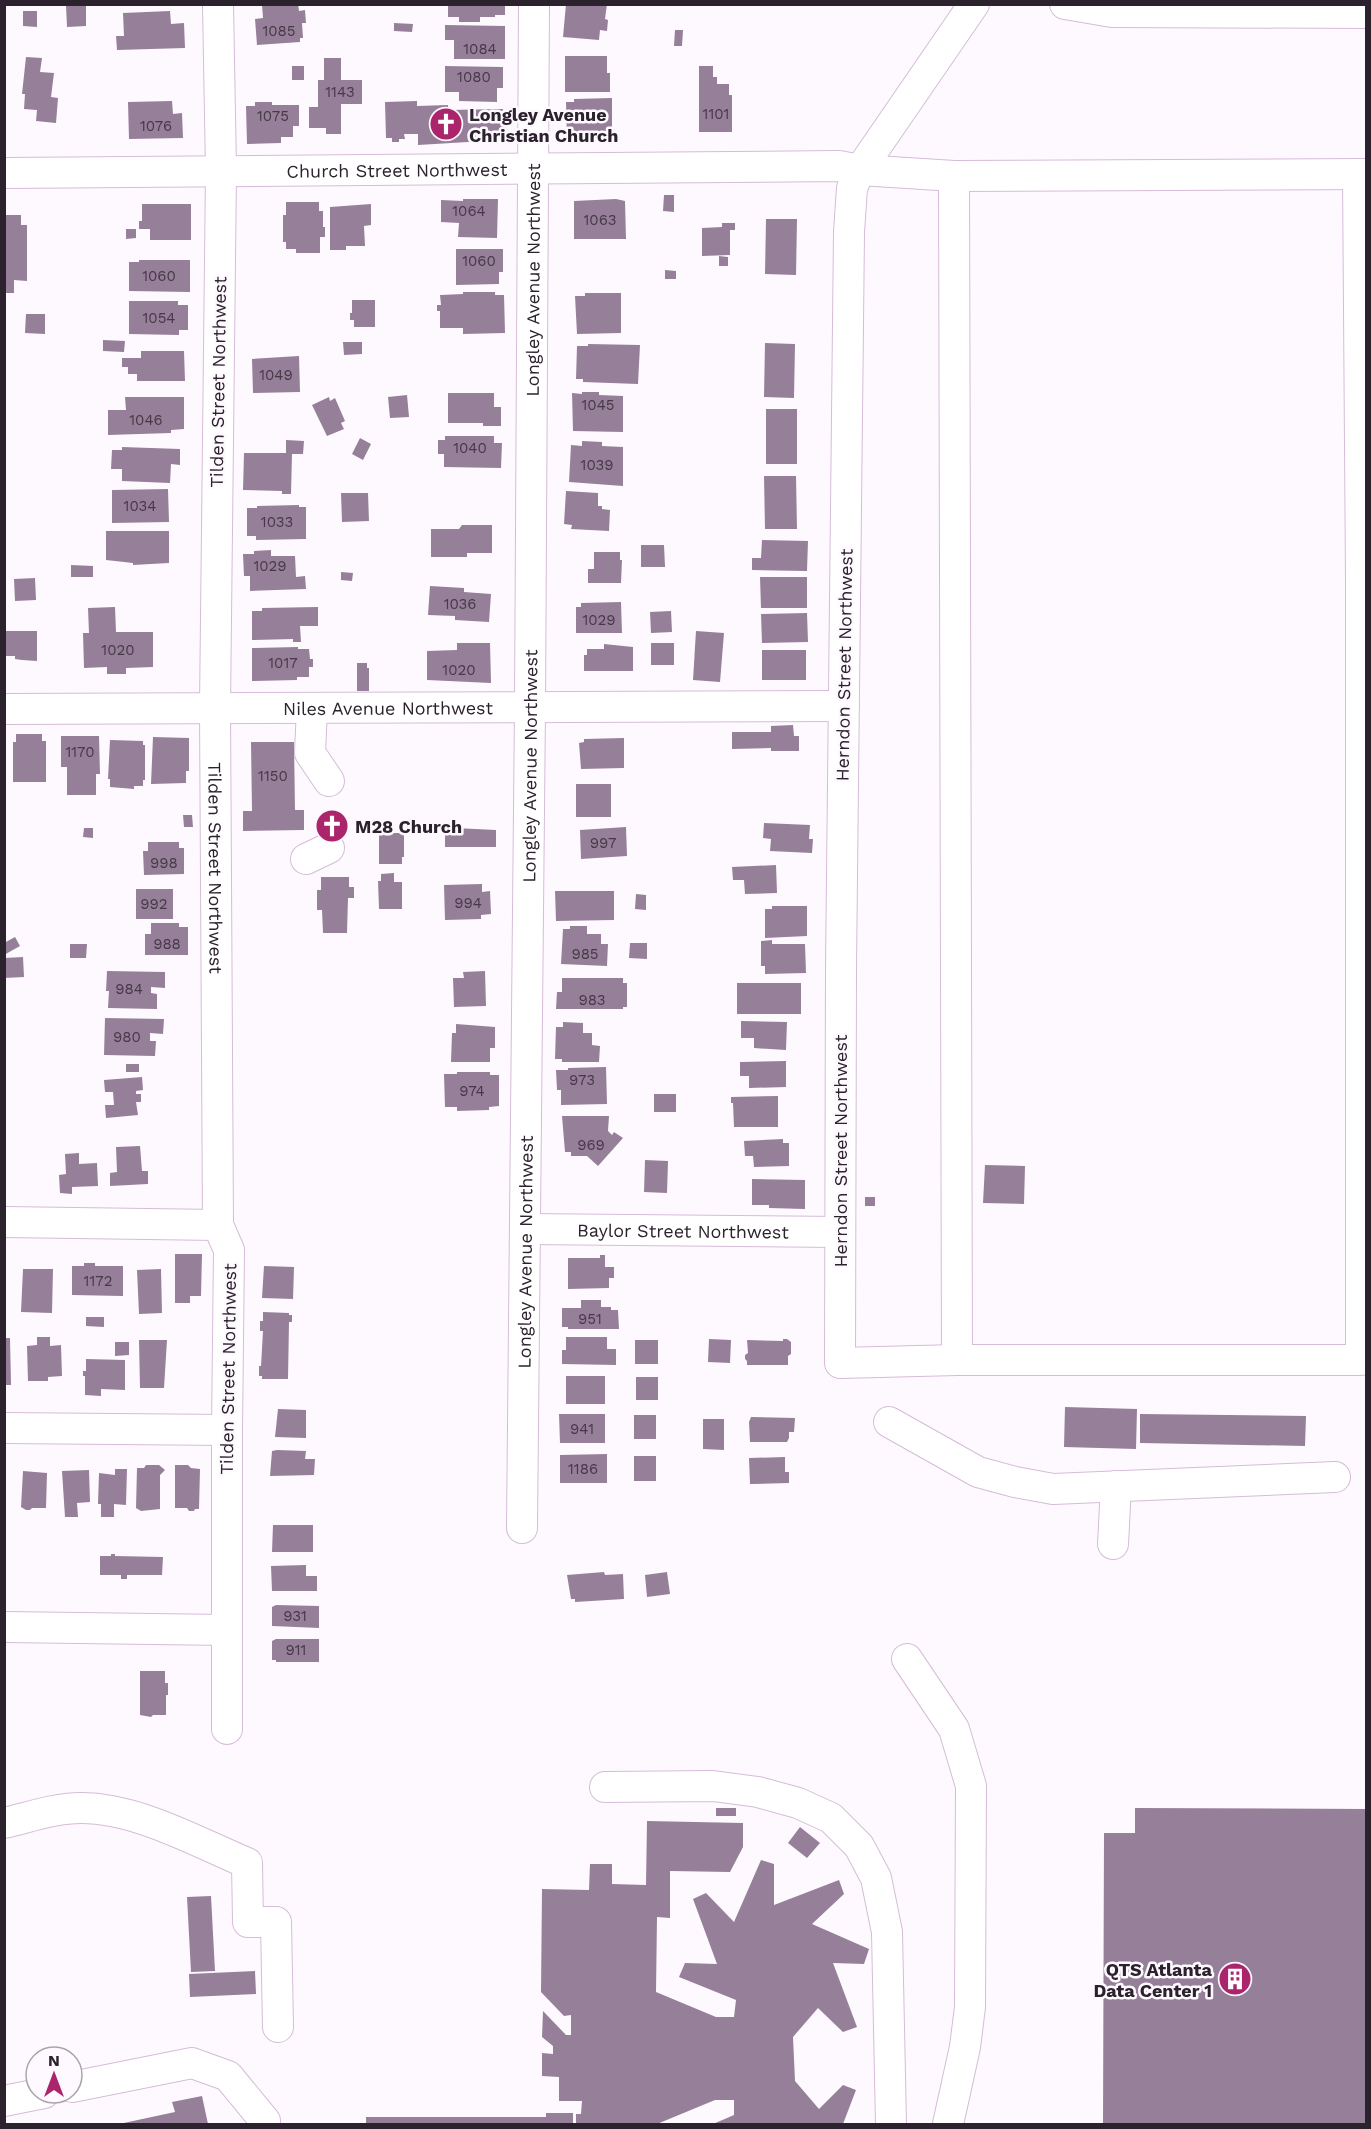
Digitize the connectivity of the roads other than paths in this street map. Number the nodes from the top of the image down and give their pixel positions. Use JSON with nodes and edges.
{"nodes":[{"id":1,"x":218,"y":4,"type":"edge"},
{"id":2,"x":534,"y":4,"type":"edge"},
{"id":3,"x":974,"y":4,"type":"edge"},
{"id":4,"x":1065,"y":4,"type":"edge"},
{"id":5,"x":1112,"y":8,"type":"edge"},
{"id":6,"x":1366,"y":13,"type":"edge"},
{"id":7,"x":534,"y":168,"type":"junction"},
{"id":8,"x":860,"y":170,"type":"junction"},
{"id":9,"x":221,"y":171,"type":"junction"},
{"id":10,"x":4,"y":173,"type":"edge"},
{"id":11,"x":1362,"y":174,"type":"edge"},
{"id":12,"x":954,"y":176,"type":"junction"},
{"id":13,"x":1363,"y":434,"type":"edge"},
{"id":14,"x":844,"y":706,"type":"junction"},
{"id":15,"x":530,"y":707,"type":"junction"},
{"id":16,"x":4,"y":708,"type":"edge"},
{"id":17,"x":215,"y":708,"type":"junction"},
{"id":18,"x":312,"y":708,"type":"junction"},
{"id":19,"x":329,"y":781,"type":"dead end"},
{"id":20,"x":4,"y":1222,"type":"edge"},
{"id":21,"x":218,"y":1225,"type":"junction"},
{"id":22,"x":525,"y":1229,"type":"junction"},
{"id":23,"x":840,"y":1232,"type":"junction"},
{"id":24,"x":957,"y":1360,"type":"junction"},
{"id":25,"x":1364,"y":1360,"type":"edge"},
{"id":26,"x":889,"y":1422,"type":"dead end"},
{"id":27,"x":4,"y":1428,"type":"edge"},
{"id":28,"x":227,"y":1430,"type":"junction"},
{"id":29,"x":1335,"y":1477,"type":"dead end"},
{"id":30,"x":1116,"y":1486,"type":"junction"},
{"id":31,"x":522,"y":1528,"type":"dead end"},
{"id":32,"x":1113,"y":1544,"type":"dead end"},
{"id":33,"x":4,"y":1627,"type":"edge"},
{"id":34,"x":227,"y":1630,"type":"junction"},
{"id":35,"x":907,"y":1659,"type":"dead end"},
{"id":36,"x":227,"y":1729,"type":"dead end"},
{"id":37,"x":605,"y":1787,"type":"dead end"},
{"id":38,"x":4,"y":1823,"type":"edge"},
{"id":39,"x":278,"y":2027,"type":"dead end"},
{"id":40,"x":84,"y":2085,"type":"edge"},
{"id":41,"x":24,"y":2097,"type":"edge"},
{"id":42,"x":4,"y":2101,"type":"edge"},
{"id":43,"x":265,"y":2124,"type":"edge"},
{"id":44,"x":891,"y":2124,"type":"edge"},
{"id":45,"x":948,"y":2124,"type":"edge"}],
"edges":[{"from":1,"to":9,"type":"street","name":"Tilden Street Northwest"},
{"from":2,"to":7,"type":"street","name":"Longley Avenue Northwest"},
{"from":3,"to":8,"type":"street","name":"Herndon Street Northwest"},
{"from":4,"to":5,"type":"street"},
{"from":5,"to":6,"type":"street"},
{"from":7,"to":8,"type":"street","name":"Church Street Northwest"},
{"from":7,"to":9,"type":"street","name":"Church Street Northwest"},
{"from":7,"to":15,"type":"street","name":"Longley Avenue Northwest"},
{"from":8,"to":12,"type":"street","name":"Church Street Northwest"},
{"from":8,"to":14,"type":"street","name":"Herndon Street Northwest"},
{"from":9,"to":10,"type":"street","name":"Church Street Northwest"},
{"from":9,"to":17,"type":"street","name":"Tilden Street Northwest"},
{"from":11,"to":12,"type":"street","name":"Church Street Northwest"},
{"from":11,"to":13,"type":"street"},
{"from":12,"to":24,"type":"street"},
{"from":13,"to":25,"type":"street"},
{"from":14,"to":15,"type":"street","name":"Niles Avenue Northwest"},
{"from":14,"to":23,"type":"street","name":"Herndon Street Northwest"},
{"from":15,"to":18,"type":"street","name":"Niles Avenue Northwest"},
{"from":15,"to":22,"type":"street","name":"Longley Avenue Northwest"},
{"from":16,"to":17,"type":"street","name":"Niles Avenue Northwest"},
{"from":17,"to":18,"type":"street","name":"Niles Avenue Northwest"},
{"from":17,"to":21,"type":"street","name":"Tilden Street Northwest"},
{"from":18,"to":19,"type":"street"},
{"from":20,"to":21,"type":"street"},
{"from":21,"to":28,"type":"street","name":"Tilden Street Northwest"},
{"from":22,"to":23,"type":"street","name":"Baylor Street Northwest"},
{"from":22,"to":31,"type":"street","name":"Longley Avenue Northwest"},
{"from":23,"to":24,"type":"street","name":"Herndon Street Northwest"},
{"from":24,"to":25,"type":"street"},
{"from":26,"to":30,"type":"street"},
{"from":27,"to":28,"type":"street"},
{"from":28,"to":34,"type":"street","name":"Tilden Street Northwest"},
{"from":29,"to":30,"type":"street"},
{"from":30,"to":32,"type":"street"},
{"from":33,"to":34,"type":"street"},
{"from":34,"to":36,"type":"street","name":"Tilden Street Northwest"},
{"from":35,"to":45,"type":"street"},
{"from":37,"to":44,"type":"street"},
{"from":38,"to":39,"type":"street"},
{"from":40,"to":43,"type":"street"},
{"from":41,"to":42,"type":"street"}]}
